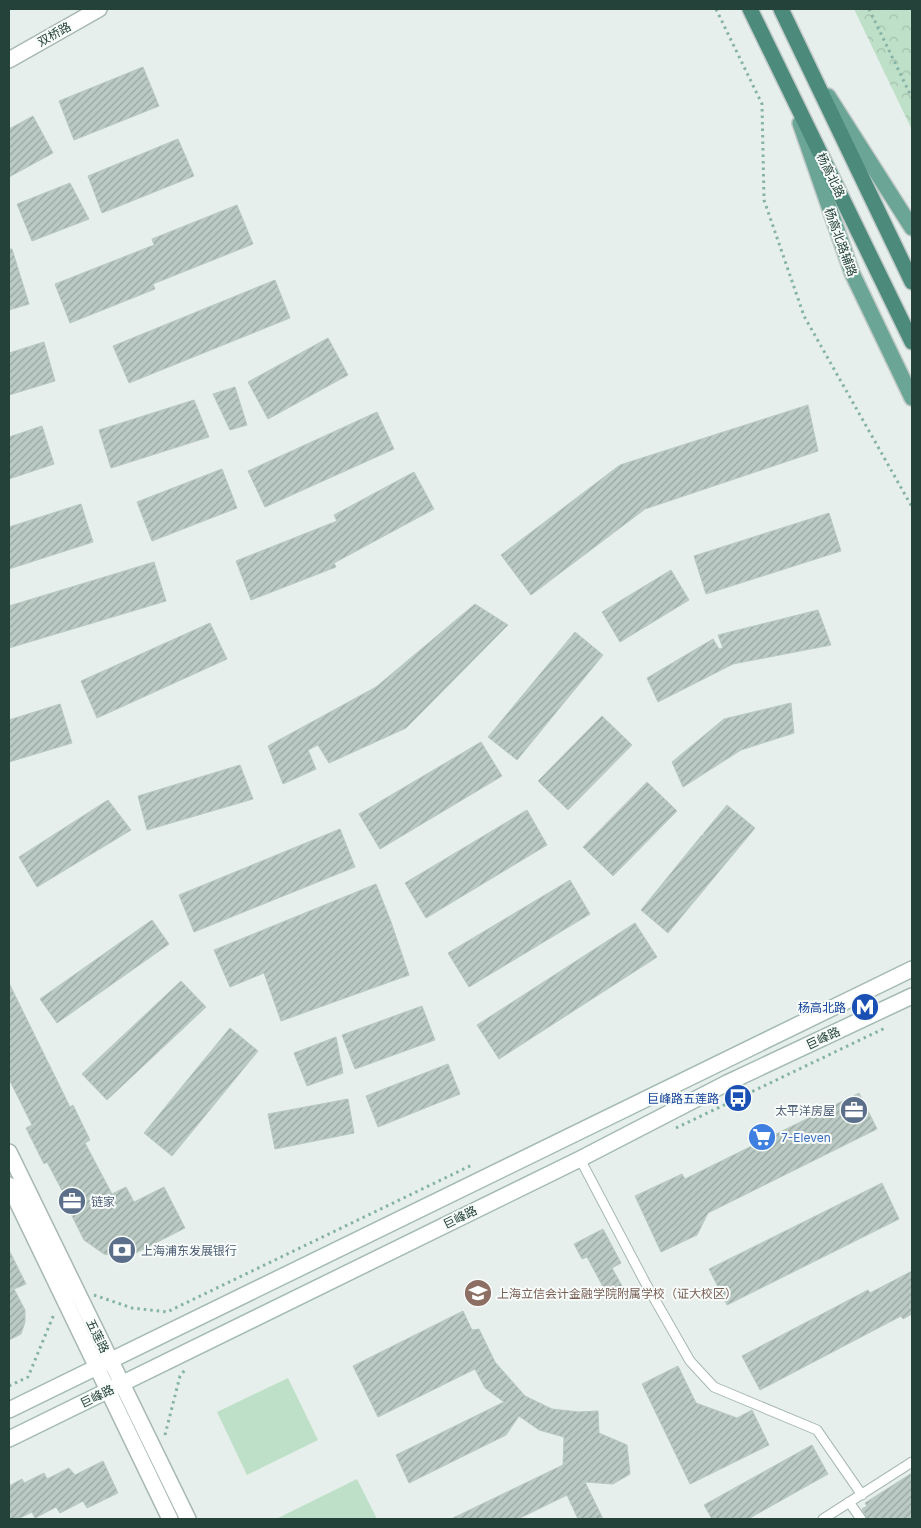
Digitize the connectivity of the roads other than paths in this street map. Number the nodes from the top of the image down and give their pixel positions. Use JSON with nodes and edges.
{"nodes":[{"id":1,"x":99,"y":9,"type":"edge"},
{"id":2,"x":750,"y":9,"type":"edge"},
{"id":3,"x":781,"y":9,"type":"edge"},
{"id":4,"x":9,"y":60,"type":"edge"},
{"id":5,"x":809,"y":66,"type":"junction"},
{"id":6,"x":784,"y":79,"type":"junction"},
{"id":7,"x":912,"y":228,"type":"edge"},
{"id":8,"x":912,"y":282,"type":"edge"},
{"id":9,"x":912,"y":342,"type":"edge"},
{"id":10,"x":912,"y":398,"type":"edge"},
{"id":11,"x":912,"y":969,"type":"edge"},
{"id":12,"x":912,"y":996,"type":"edge"},
{"id":13,"x":9,"y":1152,"type":"edge"},
{"id":14,"x":580,"y":1159,"type":"junction"},
{"id":15,"x":9,"y":1185,"type":"edge"},
{"id":16,"x":111,"y":1361,"type":"junction"},
{"id":17,"x":96,"y":1368,"type":"junction"},
{"id":18,"x":122,"y":1383,"type":"junction"},
{"id":19,"x":107,"y":1391,"type":"junction"},
{"id":20,"x":9,"y":1410,"type":"edge"},
{"id":21,"x":9,"y":1439,"type":"edge"},
{"id":22,"x":912,"y":1462,"type":"edge"},
{"id":23,"x":862,"y":1495,"type":"junction"},
{"id":24,"x":850,"y":1502,"type":"junction"},
{"id":25,"x":170,"y":1519,"type":"edge"},
{"id":26,"x":188,"y":1519,"type":"edge"},
{"id":27,"x":823,"y":1519,"type":"edge"},
{"id":28,"x":860,"y":1519,"type":"edge"}],
"edges":[{"from":1,"to":4,"type":"main road","name":"双桥路"},
{"from":2,"to":6,"type":"highway","name":"杨高北路"},
{"from":3,"to":5,"type":"highway"},
{"from":5,"to":7,"type":"main road"},
{"from":5,"to":8,"type":"highway"},
{"from":6,"to":9,"type":"highway","name":"杨高北路"},
{"from":6,"to":10,"type":"main road","name":"杨高北路辅路"},
{"from":11,"to":16,"type":"main road","name":"巨峰路"},
{"from":12,"to":14,"type":"main road","name":"巨峰路"},
{"from":13,"to":16,"type":"main road","name":"五莲路"},
{"from":14,"to":18,"type":"main road","name":"巨峰路"},
{"from":14,"to":23,"type":"lane"},
{"from":15,"to":17,"type":"main road","name":"五莲路"},
{"from":16,"to":17,"type":"main road","name":"巨峰路"},
{"from":16,"to":18,"type":"main road","name":"五莲路"},
{"from":17,"to":19,"type":"main road","name":"五莲路"},
{"from":17,"to":20,"type":"main road","name":"巨峰路"},
{"from":18,"to":19,"type":"main road","name":"巨峰路"},
{"from":18,"to":26,"type":"main road","name":"五莲路"},
{"from":19,"to":21,"type":"main road","name":"巨峰路"},
{"from":19,"to":25,"type":"main road","name":"五莲路"},
{"from":22,"to":23,"type":"lane"},
{"from":23,"to":24,"type":"lane"},
{"from":24,"to":27,"type":"lane"},
{"from":24,"to":28,"type":"lane"}]}
